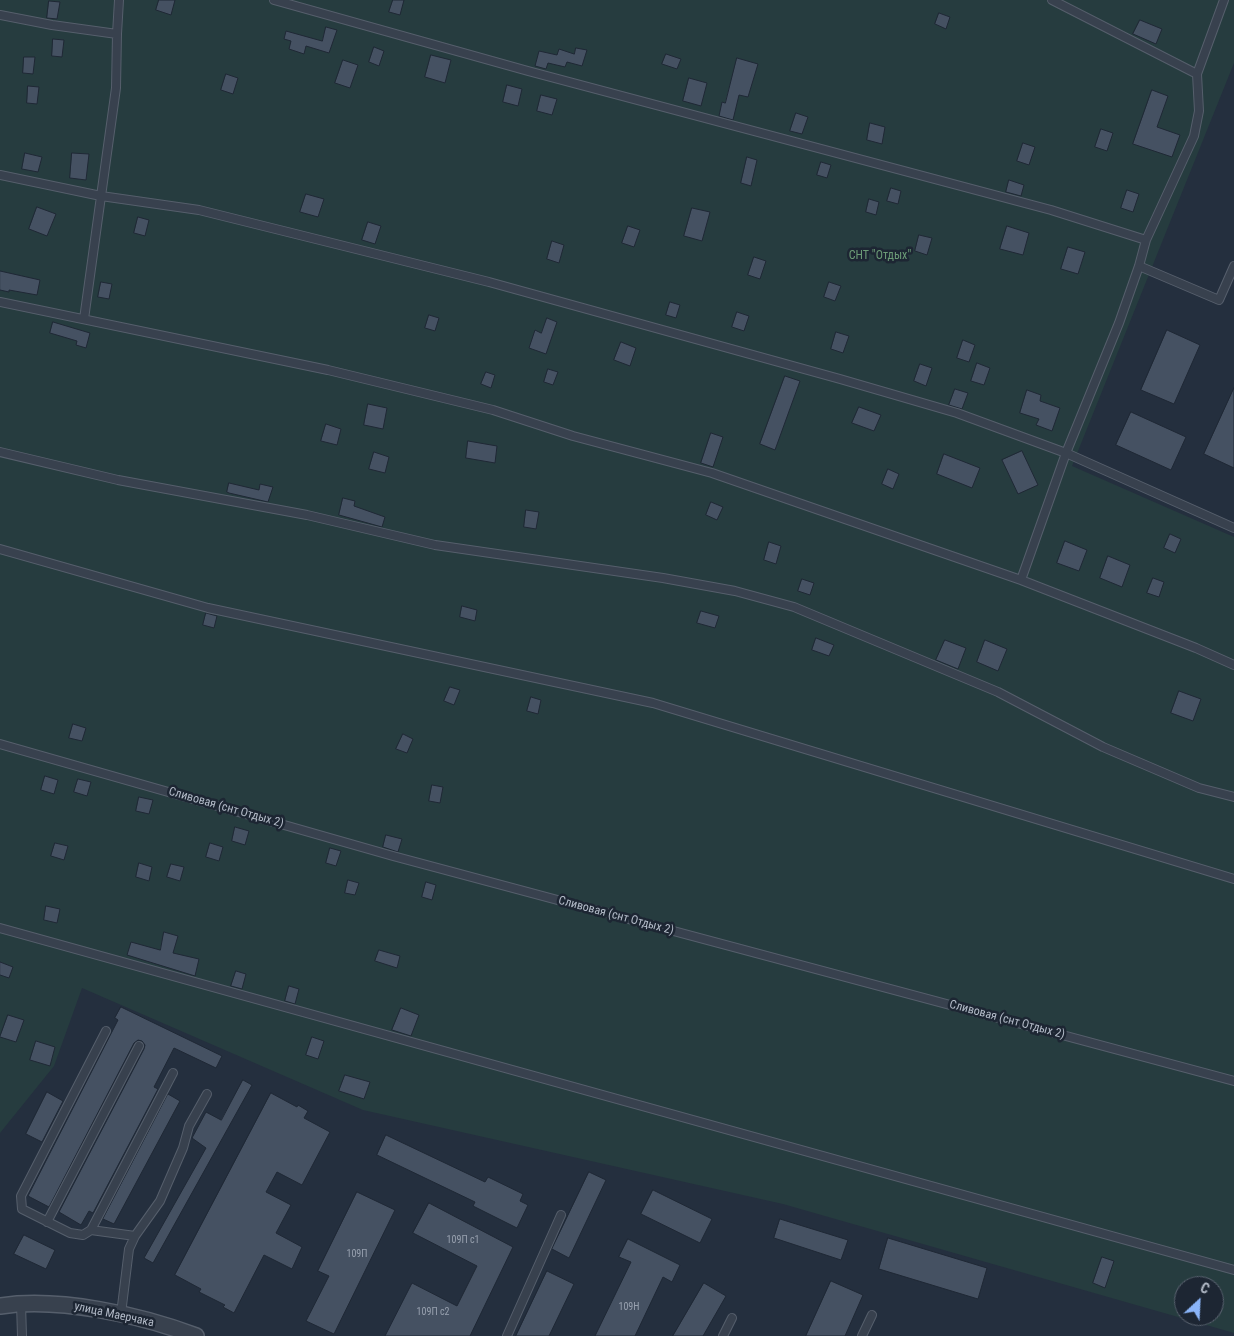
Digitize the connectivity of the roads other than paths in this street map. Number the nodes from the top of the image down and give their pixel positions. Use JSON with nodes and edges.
{"nodes":[{"id":1,"x":274,"y":0,"type":"edge"},
{"id":2,"x":1052,"y":0,"type":"edge"},
{"id":3,"x":1224,"y":0,"type":"edge"},
{"id":4,"x":121,"y":2,"type":"edge"},
{"id":5,"x":0,"y":15,"type":"edge"},
{"id":6,"x":116,"y":34,"type":"junction"},
{"id":7,"x":1197,"y":74,"type":"junction"},
{"id":8,"x":0,"y":175,"type":"edge"},
{"id":9,"x":102,"y":196,"type":"junction"},
{"id":10,"x":1146,"y":240,"type":"junction"},
{"id":11,"x":1139,"y":266,"type":"junction"},
{"id":12,"x":1234,"y":266,"type":"edge"},
{"id":13,"x":0,"y":302,"type":"edge"},
{"id":14,"x":84,"y":319,"type":"junction"},
{"id":15,"x":0,"y":452,"type":"edge"},
{"id":16,"x":1066,"y":453,"type":"junction"},
{"id":17,"x":1234,"y":528,"type":"edge"},
{"id":18,"x":0,"y":549,"type":"edge"},
{"id":19,"x":1021,"y":580,"type":"junction"},
{"id":20,"x":1234,"y":665,"type":"edge"},
{"id":21,"x":0,"y":744,"type":"edge"},
{"id":22,"x":1234,"y":797,"type":"edge"},
{"id":23,"x":1234,"y":879,"type":"edge"},
{"id":24,"x":0,"y":928,"type":"edge"},
{"id":25,"x":106,"y":1031,"type":"dead end"},
{"id":26,"x":138,"y":1046,"type":"dead end"},
{"id":27,"x":173,"y":1073,"type":"dead end"},
{"id":28,"x":1234,"y":1081,"type":"edge"},
{"id":29,"x":207,"y":1094,"type":"dead end"},
{"id":30,"x":561,"y":1215,"type":"dead end"},
{"id":31,"x":47,"y":1222,"type":"junction"},
{"id":32,"x":91,"y":1230,"type":"junction"},
{"id":33,"x":135,"y":1236,"type":"junction"},
{"id":34,"x":1234,"y":1270,"type":"edge"},
{"id":35,"x":21,"y":1303,"type":"junction"},
{"id":36,"x":0,"y":1306,"type":"edge"},
{"id":37,"x":121,"y":1314,"type":"junction"},
{"id":38,"x":872,"y":1315,"type":"dead end"},
{"id":39,"x":732,"y":1318,"type":"dead end"},
{"id":40,"x":22,"y":1336,"type":"edge"},
{"id":41,"x":196,"y":1336,"type":"edge"},
{"id":42,"x":506,"y":1336,"type":"edge"},
{"id":43,"x":723,"y":1336,"type":"edge"},
{"id":44,"x":862,"y":1336,"type":"edge"}],
"edges":[{"from":1,"to":10,"type":"lane"},
{"from":2,"to":7,"type":"lane"},
{"from":3,"to":7,"type":"lane"},
{"from":4,"to":6,"type":"lane"},
{"from":5,"to":6,"type":"lane"},
{"from":6,"to":9,"type":"lane"},
{"from":7,"to":10,"type":"lane"},
{"from":8,"to":9,"type":"lane"},
{"from":9,"to":14,"type":"lane"},
{"from":9,"to":16,"type":"lane"},
{"from":10,"to":11,"type":"lane"},
{"from":11,"to":12,"type":"lane"},
{"from":11,"to":16,"type":"lane"},
{"from":13,"to":14,"type":"lane"},
{"from":14,"to":19,"type":"lane"},
{"from":15,"to":22,"type":"lane"},
{"from":16,"to":17,"type":"lane"},
{"from":16,"to":19,"type":"lane"},
{"from":18,"to":23,"type":"lane"},
{"from":19,"to":20,"type":"lane"},
{"from":21,"to":28,"type":"lane","name":"Сливовая (снт Отдых 2)"},
{"from":24,"to":34,"type":"lane"},
{"from":25,"to":31,"type":"lane"},
{"from":26,"to":31,"type":"lane"},
{"from":27,"to":32,"type":"lane"},
{"from":29,"to":33,"type":"lane"},
{"from":30,"to":42,"type":"lane"},
{"from":31,"to":32,"type":"lane"},
{"from":32,"to":33,"type":"lane"},
{"from":33,"to":37,"type":"lane"},
{"from":35,"to":36,"type":"street","name":"улица Маерчака"},
{"from":35,"to":37,"type":"street","name":"улица Маерчака"},
{"from":35,"to":40,"type":"lane"},
{"from":37,"to":41,"type":"street","name":"улица Маерчака"},
{"from":38,"to":44,"type":"lane"},
{"from":39,"to":43,"type":"lane"}]}
